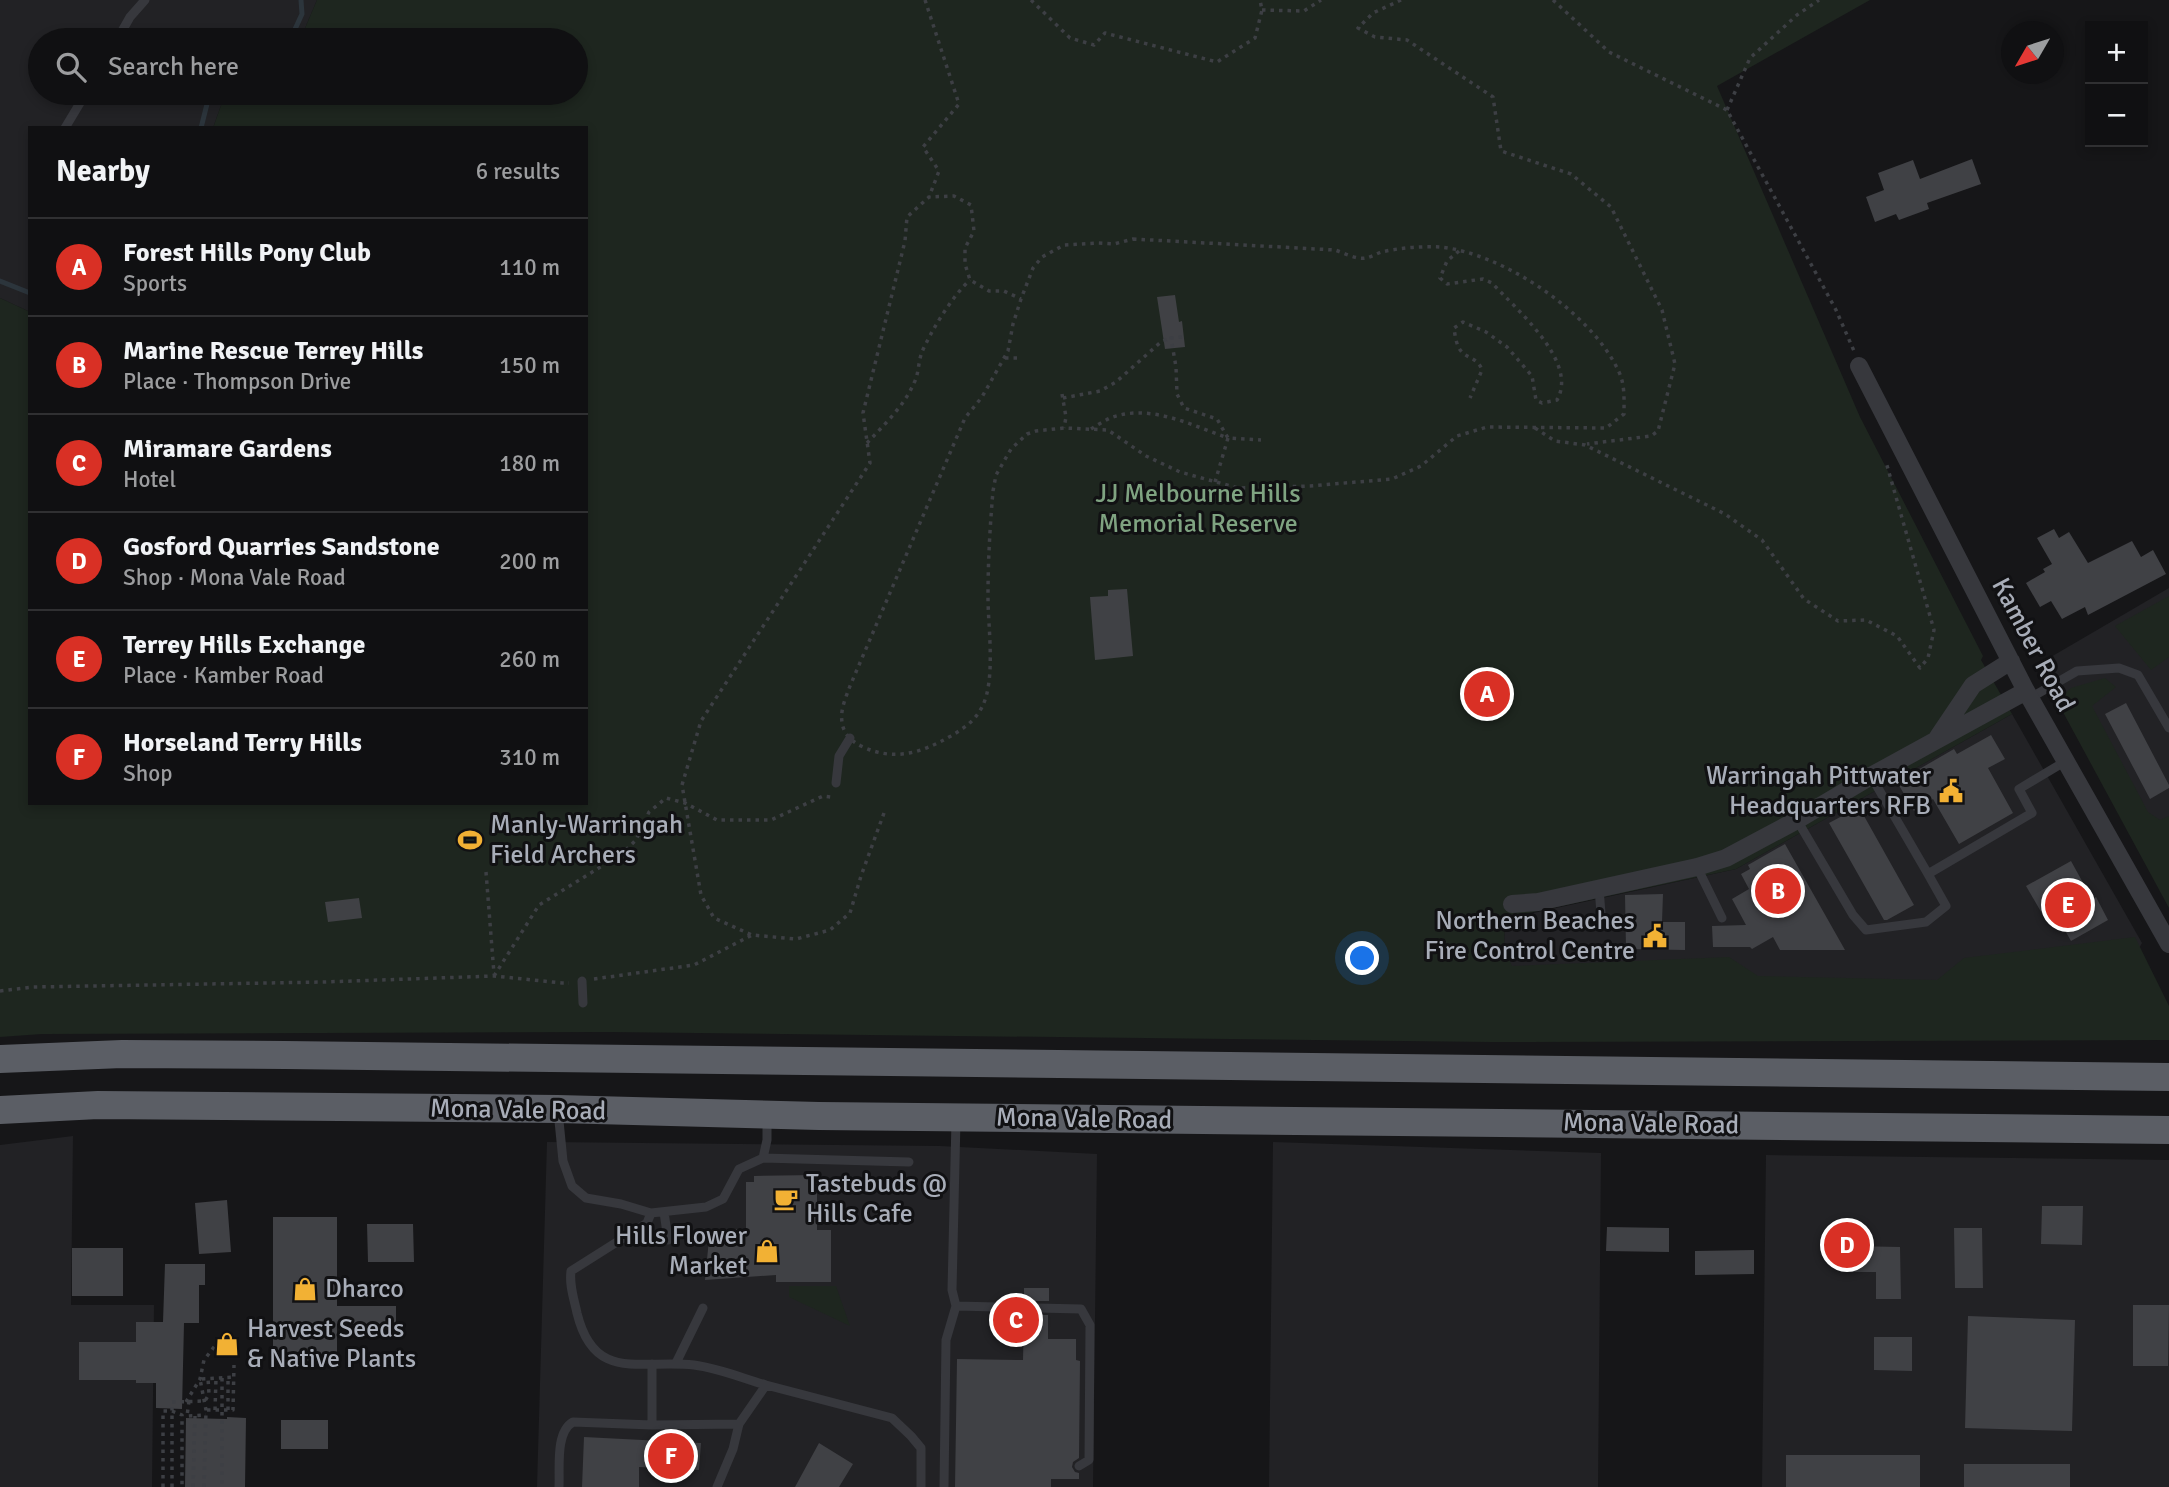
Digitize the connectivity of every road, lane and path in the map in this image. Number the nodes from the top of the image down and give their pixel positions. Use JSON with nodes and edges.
{"nodes":[{"id":1,"x":145,"y":0,"type":"edge"},
{"id":2,"x":925,"y":0,"type":"edge"},
{"id":3,"x":1031,"y":0,"type":"edge"},
{"id":4,"x":1260,"y":0,"type":"edge"},
{"id":5,"x":1321,"y":0,"type":"edge"},
{"id":6,"x":1401,"y":0,"type":"edge"},
{"id":7,"x":1553,"y":0,"type":"edge"},
{"id":8,"x":1819,"y":0,"type":"edge"},
{"id":9,"x":1262,"y":10,"type":"junction"},
{"id":10,"x":124,"y":28,"type":"edge"},
{"id":11,"x":79,"y":105,"type":"edge"},
{"id":12,"x":1727,"y":110,"type":"junction"},
{"id":13,"x":66,"y":126,"type":"edge"},
{"id":14,"x":929,"y":197,"type":"junction"},
{"id":15,"x":1459,"y":251,"type":"junction"},
{"id":16,"x":970,"y":280,"type":"junction"},
{"id":17,"x":1021,"y":299,"type":"junction"},
{"id":18,"x":1182,"y":337,"type":"dead end"},
{"id":19,"x":1171,"y":338,"type":"junction"},
{"id":20,"x":1005,"y":358,"type":"junction"},
{"id":21,"x":1017,"y":358,"type":"dead end"},
{"id":22,"x":1859,"y":366,"type":"joint"},
{"id":23,"x":1470,"y":398,"type":"dead end"},
{"id":24,"x":1064,"y":428,"type":"junction"},
{"id":25,"x":1535,"y":428,"type":"junction"},
{"id":26,"x":1089,"y":430,"type":"junction"},
{"id":27,"x":1228,"y":438,"type":"junction"},
{"id":28,"x":1261,"y":439,"type":"dead end"},
{"id":29,"x":867,"y":443,"type":"junction"},
{"id":30,"x":1585,"y":445,"type":"junction"},
{"id":31,"x":1886,"y":461,"type":"dead end"},
{"id":32,"x":1215,"y":482,"type":"junction"},
{"id":33,"x":2011,"y":661,"type":"junction"},
{"id":34,"x":2028,"y":695,"type":"junction"},
{"id":35,"x":2169,"y":728,"type":"edge"},
{"id":36,"x":850,"y":738,"type":"junction"},
{"id":37,"x":1936,"y":740,"type":"junction"},
{"id":38,"x":2066,"y":761,"type":"junction"},
{"id":39,"x":1871,"y":776,"type":"junction"},
{"id":40,"x":836,"y":783,"type":"dead end"},
{"id":41,"x":840,"y":798,"type":"dead end"},
{"id":42,"x":685,"y":803,"type":"junction"},
{"id":43,"x":884,"y":813,"type":"dead end"},
{"id":44,"x":1797,"y":820,"type":"junction"},
{"id":45,"x":1698,"y":867,"type":"junction"},
{"id":46,"x":486,"y":872,"type":"dead end"},
{"id":47,"x":1928,"y":874,"type":"junction"},
{"id":48,"x":1599,"y":888,"type":"junction"},
{"id":49,"x":1512,"y":904,"type":"dead end"},
{"id":50,"x":1721,"y":918,"type":"dead end"},
{"id":51,"x":1602,"y":926,"type":"dead end"},
{"id":52,"x":752,"y":935,"type":"junction"},
{"id":53,"x":2169,"y":944,"type":"edge"},
{"id":54,"x":495,"y":976,"type":"junction"},
{"id":55,"x":582,"y":981,"type":"junction"},
{"id":56,"x":0,"y":991,"type":"edge"},
{"id":57,"x":583,"y":1003,"type":"dead end"},
{"id":58,"x":0,"y":1059,"type":"edge"},
{"id":59,"x":2169,"y":1077,"type":"edge"},
{"id":60,"x":558,"y":1109,"type":"junction"},
{"id":61,"x":0,"y":1110,"type":"edge"},
{"id":62,"x":767,"y":1115,"type":"junction"},
{"id":63,"x":956,"y":1117,"type":"junction"},
{"id":64,"x":2169,"y":1130,"type":"edge"},
{"id":65,"x":763,"y":1158,"type":"junction"},
{"id":66,"x":909,"y":1162,"type":"dead end"},
{"id":67,"x":664,"y":1212,"type":"junction"},
{"id":68,"x":651,"y":1213,"type":"junction"},
{"id":69,"x":668,"y":1240,"type":"dead end"},
{"id":70,"x":956,"y":1306,"type":"junction"},
{"id":71,"x":703,"y":1308,"type":"dead end"},
{"id":72,"x":223,"y":1335,"type":"dead end"},
{"id":73,"x":676,"y":1363,"type":"junction"},
{"id":74,"x":652,"y":1364,"type":"junction"},
{"id":75,"x":234,"y":1365,"type":"dead end"},
{"id":76,"x":231,"y":1377,"type":"junction"},
{"id":77,"x":208,"y":1378,"type":"junction"},
{"id":78,"x":216,"y":1378,"type":"junction"},
{"id":79,"x":222,"y":1378,"type":"junction"},
{"id":80,"x":200,"y":1379,"type":"junction"},
{"id":81,"x":766,"y":1385,"type":"junction"},
{"id":82,"x":188,"y":1401,"type":"junction"},
{"id":83,"x":205,"y":1401,"type":"junction"},
{"id":84,"x":218,"y":1410,"type":"junction"},
{"id":85,"x":172,"y":1411,"type":"junction"},
{"id":86,"x":206,"y":1413,"type":"junction"},
{"id":87,"x":195,"y":1416,"type":"junction"},
{"id":88,"x":739,"y":1423,"type":"junction"},
{"id":89,"x":652,"y":1426,"type":"junction"},
{"id":90,"x":1079,"y":1466,"type":"dead end"},
{"id":91,"x":163,"y":1487,"type":"edge"},
{"id":92,"x":172,"y":1487,"type":"edge"},
{"id":93,"x":182,"y":1487,"type":"edge"},
{"id":94,"x":193,"y":1487,"type":"edge"},
{"id":95,"x":204,"y":1487,"type":"edge"},
{"id":96,"x":222,"y":1487,"type":"edge"},
{"id":97,"x":559,"y":1487,"type":"edge"},
{"id":98,"x":717,"y":1487,"type":"edge"},
{"id":99,"x":920,"y":1487,"type":"edge"},
{"id":100,"x":944,"y":1487,"type":"edge"}],
"edges":[{"from":1,"to":10,"type":"lane"},
{"from":2,"to":14,"type":"path"},
{"from":3,"to":9,"type":"path"},
{"from":4,"to":9,"type":"path"},
{"from":5,"to":9,"type":"path"},
{"from":6,"to":30,"type":"path"},
{"from":7,"to":12,"type":"path"},
{"from":8,"to":12,"type":"path"},
{"from":11,"to":13,"type":"lane"},
{"from":12,"to":22,"type":"path"},
{"from":14,"to":16,"type":"path"},
{"from":14,"to":29,"type":"path"},
{"from":15,"to":17,"type":"path"},
{"from":15,"to":23,"type":"path"},
{"from":15,"to":25,"type":"path"},
{"from":16,"to":17,"type":"path"},
{"from":16,"to":29,"type":"path"},
{"from":17,"to":20,"type":"path"},
{"from":18,"to":19,"type":"path"},
{"from":19,"to":24,"type":"path"},
{"from":19,"to":27,"type":"path"},
{"from":20,"to":21,"type":"path"},
{"from":20,"to":36,"type":"path"},
{"from":22,"to":33,"type":"street","name":"Kamber Road"},
{"from":24,"to":26,"type":"path"},
{"from":24,"to":36,"type":"path"},
{"from":25,"to":30,"type":"path"},
{"from":25,"to":32,"type":"path"},
{"from":26,"to":27,"type":"path"},
{"from":26,"to":32,"type":"path"},
{"from":27,"to":28,"type":"path"},
{"from":27,"to":32,"type":"path"},
{"from":29,"to":42,"type":"path"},
{"from":30,"to":31,"type":"path"},
{"from":33,"to":34,"type":"street","name":"Kamber Road"},
{"from":33,"to":37,"type":"street"},
{"from":34,"to":35,"type":"lane"},
{"from":34,"to":37,"type":"street"},
{"from":34,"to":38,"type":"street","name":"Kamber Road"},
{"from":36,"to":40,"type":"lane"},
{"from":37,"to":39,"type":"street"},
{"from":38,"to":47,"type":"lane"},
{"from":38,"to":53,"type":"street","name":"Kamber Road"},
{"from":39,"to":44,"type":"street"},
{"from":39,"to":47,"type":"lane"},
{"from":41,"to":42,"type":"path"},
{"from":42,"to":52,"type":"path"},
{"from":42,"to":54,"type":"path"},
{"from":43,"to":52,"type":"path"},
{"from":44,"to":45,"type":"street"},
{"from":44,"to":47,"type":"lane"},
{"from":45,"to":48,"type":"street"},
{"from":45,"to":50,"type":"lane"},
{"from":46,"to":54,"type":"path"},
{"from":48,"to":49,"type":"street"},
{"from":48,"to":51,"type":"lane"},
{"from":52,"to":55,"type":"path"},
{"from":54,"to":55,"type":"path"},
{"from":54,"to":56,"type":"path"},
{"from":55,"to":57,"type":"lane"},
{"from":58,"to":59,"type":"highway","name":"Mona Vale Road"},
{"from":60,"to":61,"type":"highway","name":"Mona Vale Road"},
{"from":60,"to":62,"type":"highway","name":"Mona Vale Road"},
{"from":60,"to":68,"type":"lane"},
{"from":62,"to":63,"type":"highway","name":"Mona Vale Road"},
{"from":62,"to":65,"type":"lane"},
{"from":63,"to":64,"type":"highway","name":"Mona Vale Road"},
{"from":63,"to":70,"type":"lane"},
{"from":65,"to":66,"type":"lane"},
{"from":65,"to":67,"type":"lane"},
{"from":67,"to":68,"type":"lane"},
{"from":67,"to":69,"type":"lane"},
{"from":68,"to":74,"type":"lane"},
{"from":70,"to":90,"type":"lane"},
{"from":70,"to":100,"type":"lane"},
{"from":71,"to":73,"type":"lane"},
{"from":72,"to":80,"type":"path"},
{"from":73,"to":74,"type":"lane"},
{"from":73,"to":81,"type":"lane"},
{"from":74,"to":89,"type":"lane"},
{"from":75,"to":76,"type":"path"},
{"from":76,"to":79,"type":"path"},
{"from":76,"to":84,"type":"path"},
{"from":77,"to":78,"type":"path"},
{"from":77,"to":80,"type":"path"},
{"from":77,"to":83,"type":"path"},
{"from":78,"to":79,"type":"path"},
{"from":78,"to":84,"type":"path"},
{"from":79,"to":84,"type":"path"},
{"from":80,"to":82,"type":"path"},
{"from":80,"to":83,"type":"path"},
{"from":81,"to":88,"type":"lane"},
{"from":81,"to":99,"type":"lane"},
{"from":82,"to":83,"type":"path"},
{"from":82,"to":85,"type":"path"},
{"from":82,"to":87,"type":"path"},
{"from":83,"to":86,"type":"path"},
{"from":84,"to":86,"type":"path"},
{"from":84,"to":96,"type":"path"},
{"from":85,"to":91,"type":"path"},
{"from":85,"to":92,"type":"path"},
{"from":85,"to":93,"type":"path"},
{"from":86,"to":87,"type":"path"},
{"from":86,"to":95,"type":"path"},
{"from":87,"to":94,"type":"path"},
{"from":88,"to":89,"type":"lane"},
{"from":88,"to":98,"type":"lane"},
{"from":89,"to":97,"type":"lane"}]}
